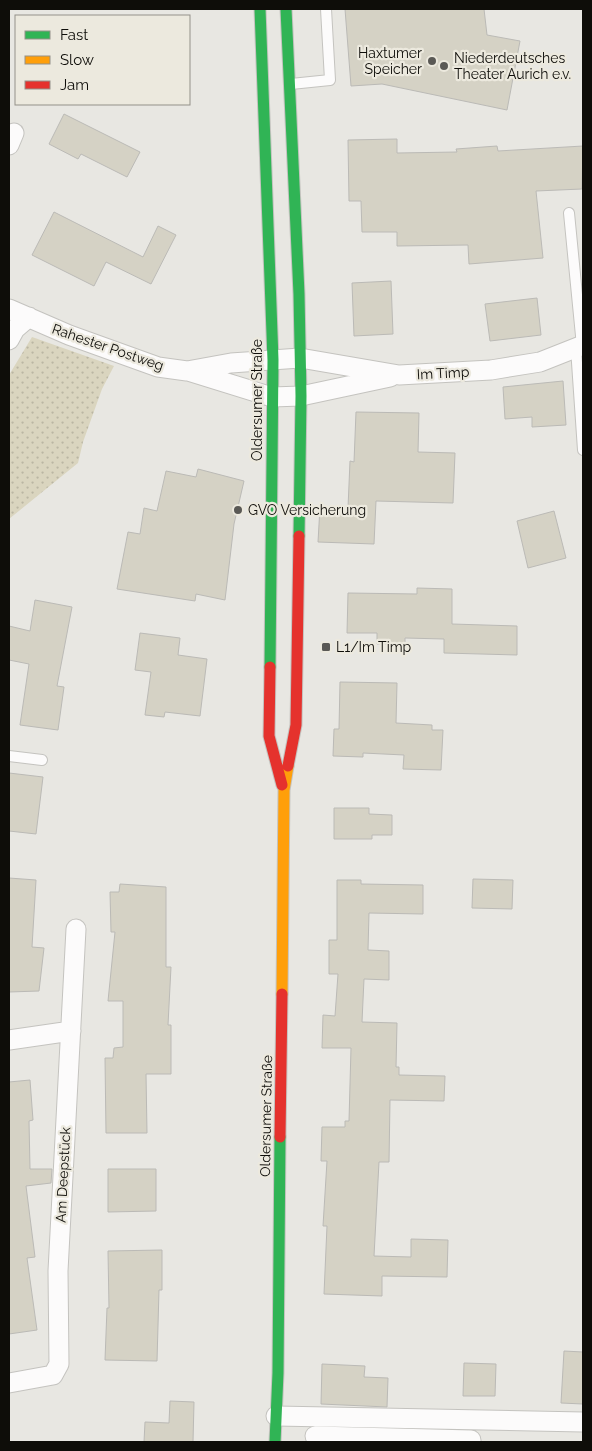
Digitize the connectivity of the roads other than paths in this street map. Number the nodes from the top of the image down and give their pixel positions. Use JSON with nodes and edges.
{"nodes":[{"id":1,"x":260,"y":9,"type":"edge"},
{"id":2,"x":286,"y":9,"type":"edge"},
{"id":3,"x":326,"y":9,"type":"edge"},
{"id":4,"x":276,"y":85,"type":"junction"},
{"id":5,"x":568,"y":213,"type":"dead end"},
{"id":6,"x":9,"y":309,"type":"edge"},
{"id":7,"x":29,"y":317,"type":"junction"},
{"id":8,"x":9,"y":340,"type":"edge"},
{"id":9,"x":580,"y":347,"type":"edge"},
{"id":10,"x":300,"y":358,"type":"junction"},
{"id":11,"x":273,"y":360,"type":"junction"},
{"id":12,"x":187,"y":371,"type":"junction"},
{"id":13,"x":399,"y":375,"type":"junction"},
{"id":14,"x":300,"y":396,"type":"junction"},
{"id":15,"x":272,"y":397,"type":"junction"},
{"id":16,"x":583,"y":450,"type":"edge"},
{"id":17,"x":9,"y":756,"type":"edge"},
{"id":18,"x":42,"y":760,"type":"dead end"},
{"id":19,"x":284,"y":790,"type":"junction"},
{"id":20,"x":76,"y":929,"type":"dead end"},
{"id":21,"x":71,"y":1031,"type":"junction"},
{"id":22,"x":9,"y":1040,"type":"edge"},
{"id":23,"x":9,"y":1383,"type":"edge"},
{"id":24,"x":276,"y":1416,"type":"junction"},
{"id":25,"x":583,"y":1422,"type":"edge"},
{"id":26,"x":315,"y":1436,"type":"dead end"},
{"id":27,"x":275,"y":1442,"type":"edge"},
{"id":28,"x":471,"y":1442,"type":"edge"}],
"edges":[{"from":1,"to":4,"type":"main road","name":"Oldersumer Straße"},
{"from":2,"to":4,"type":"main road","name":"Oldersumer Straße"},
{"from":3,"to":4,"type":"lane"},
{"from":4,"to":10,"type":"main road","name":"Oldersumer Straße"},
{"from":4,"to":11,"type":"main road","name":"Oldersumer Straße"},
{"from":5,"to":9,"type":"lane"},
{"from":6,"to":7,"type":"street","name":"Rahester Postweg"},
{"from":7,"to":8,"type":"street"},
{"from":7,"to":12,"type":"street","name":"Rahester Postweg"},
{"from":9,"to":13,"type":"street","name":"Im Timp"},
{"from":9,"to":16,"type":"lane"},
{"from":10,"to":11,"type":"street","name":"Rahester Postweg"},
{"from":10,"to":13,"type":"street","name":"Im Timp"},
{"from":10,"to":14,"type":"main road","name":"Oldersumer Straße"},
{"from":11,"to":12,"type":"street","name":"Rahester Postweg"},
{"from":11,"to":15,"type":"main road","name":"Oldersumer Straße"},
{"from":12,"to":15,"type":"street"},
{"from":13,"to":14,"type":"street"},
{"from":14,"to":15,"type":"street"},
{"from":14,"to":19,"type":"main road","name":"Oldersumer Straße"},
{"from":15,"to":19,"type":"main road","name":"Oldersumer Straße"},
{"from":17,"to":18,"type":"lane"},
{"from":19,"to":24,"type":"main road","name":"Oldersumer Straße"},
{"from":20,"to":21,"type":"street","name":"Am Deepstück"},
{"from":21,"to":22,"type":"street"},
{"from":21,"to":23,"type":"street","name":"Am Deepstück"},
{"from":24,"to":25,"type":"street"},
{"from":24,"to":27,"type":"main road","name":"Oldersumer Straße"},
{"from":26,"to":28,"type":"street"}]}
